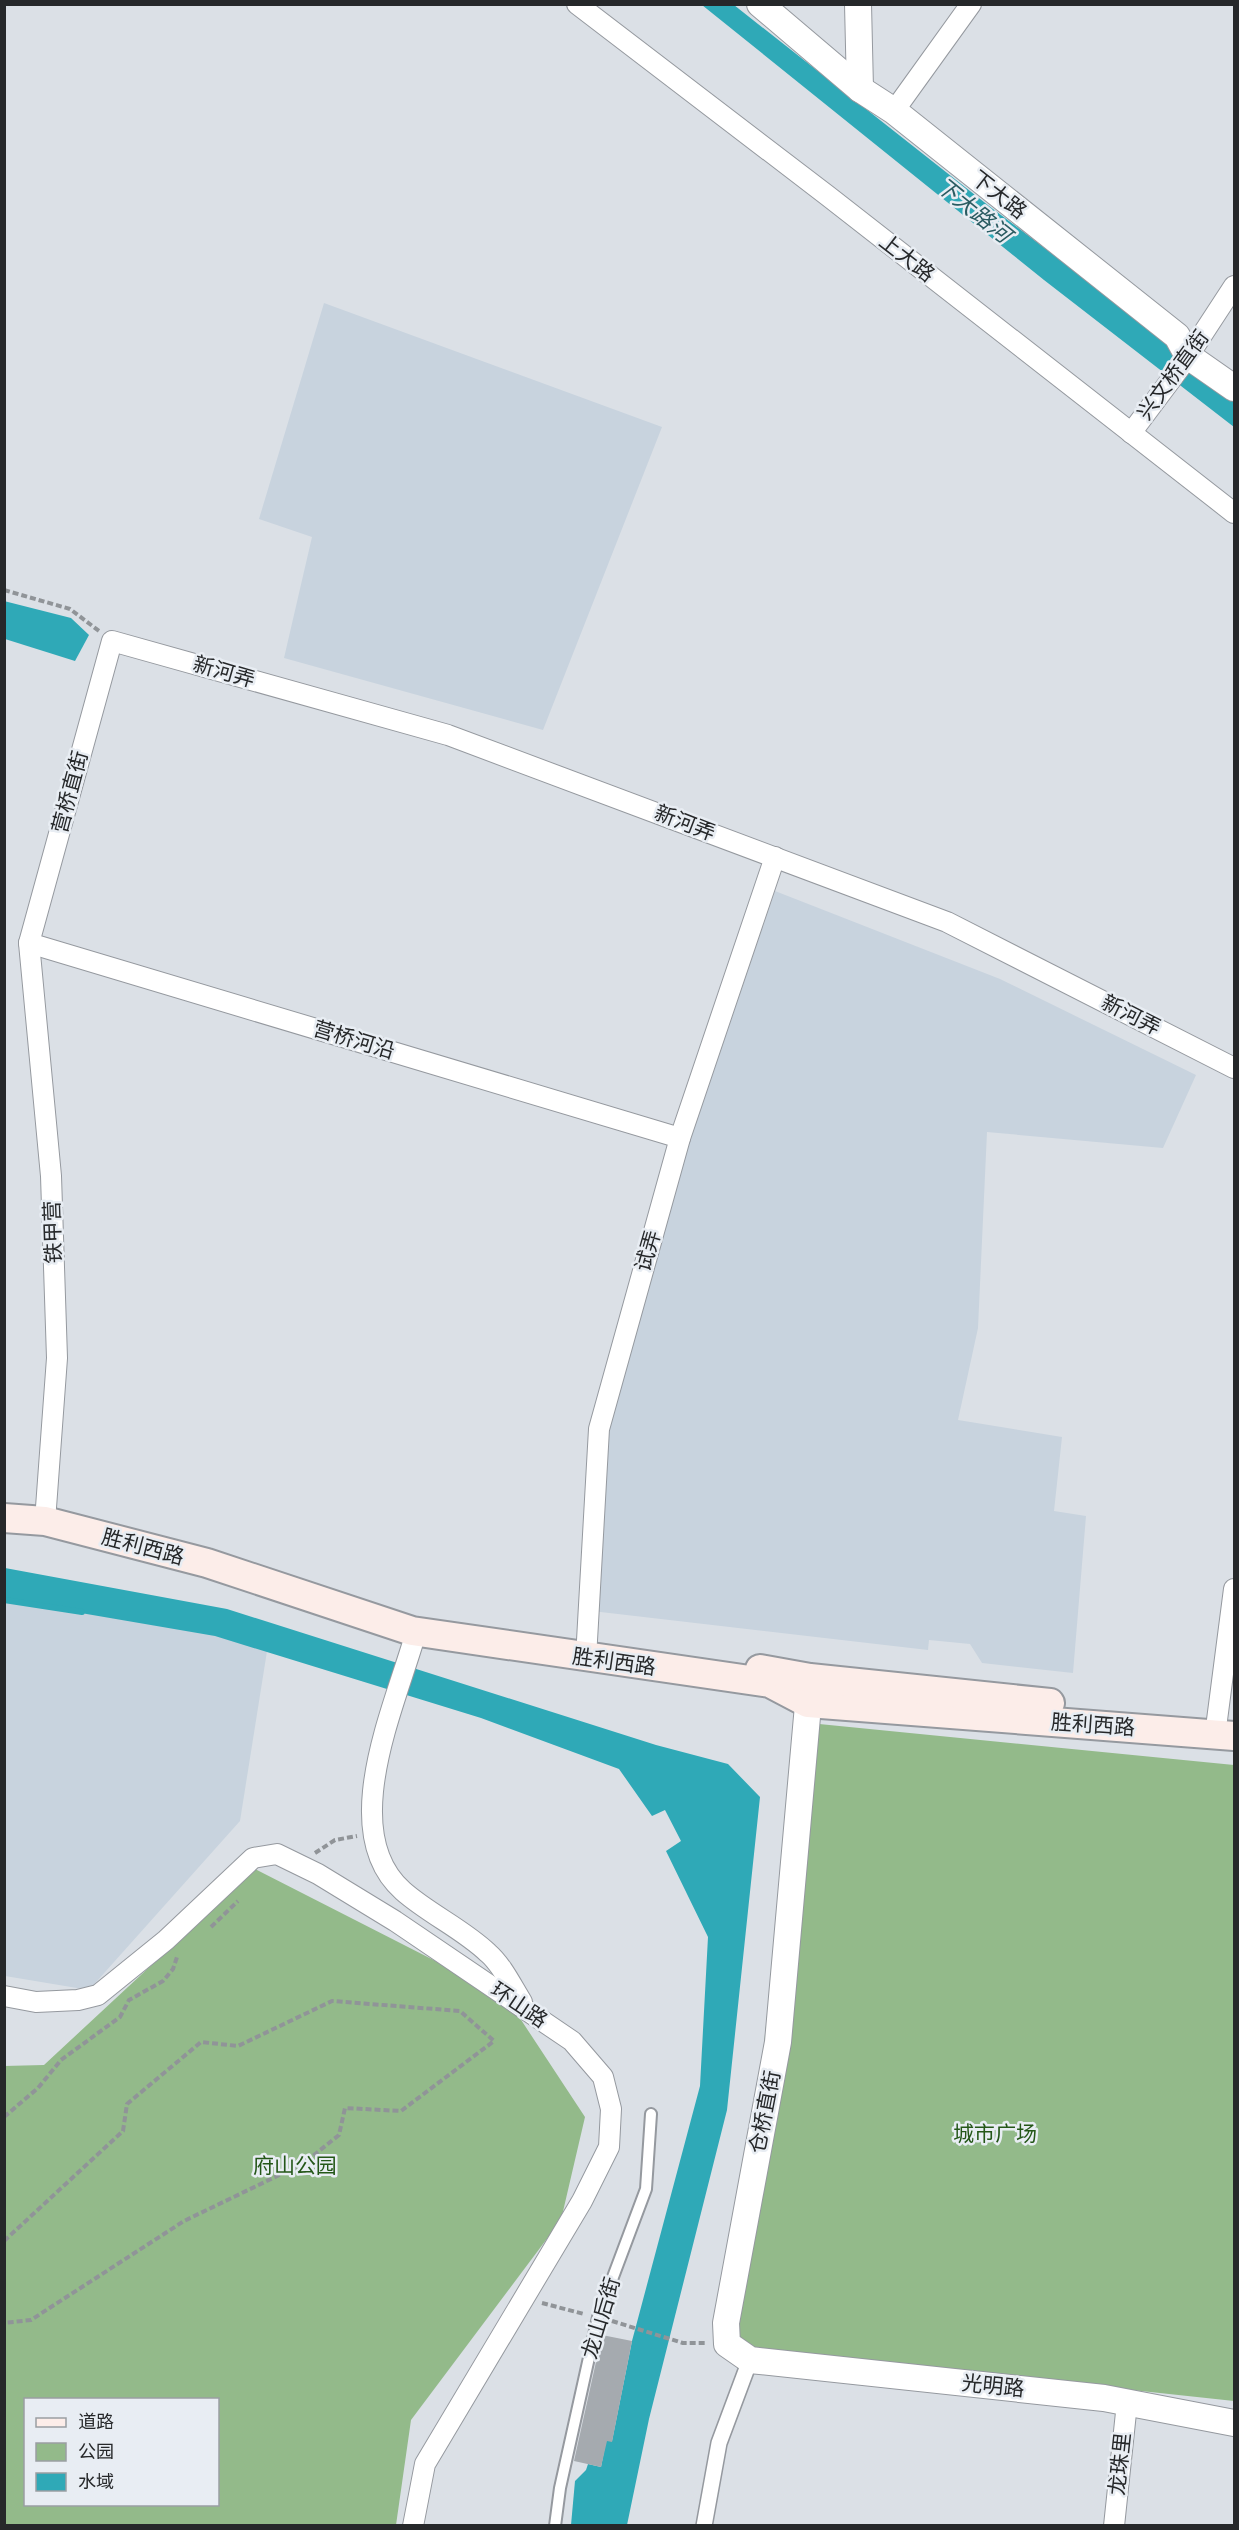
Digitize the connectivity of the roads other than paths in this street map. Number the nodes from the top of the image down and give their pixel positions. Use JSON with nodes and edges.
{"nodes":[{"id":1,"x":577,"y":4,"type":"edge"},
{"id":2,"x":760,"y":4,"type":"edge"},
{"id":3,"x":858,"y":4,"type":"edge"},
{"id":4,"x":971,"y":4,"type":"edge"},
{"id":5,"x":860,"y":89,"type":"junction"},
{"id":6,"x":894,"y":111,"type":"junction"},
{"id":7,"x":1234,"y":286,"type":"edge"},
{"id":8,"x":1187,"y":359,"type":"junction"},
{"id":9,"x":1234,"y":388,"type":"edge"},
{"id":10,"x":1131,"y":433,"type":"junction"},
{"id":11,"x":1234,"y":513,"type":"edge"},
{"id":12,"x":112,"y":641,"type":"joint"},
{"id":13,"x":775,"y":857,"type":"junction"},
{"id":14,"x":29,"y":943,"type":"junction"},
{"id":15,"x":1234,"y":1068,"type":"edge"},
{"id":16,"x":680,"y":1138,"type":"junction"},
{"id":17,"x":4,"y":1502,"type":"edge"},
{"id":18,"x":46,"y":1514,"type":"junction"},
{"id":19,"x":4,"y":1518,"type":"edge"},
{"id":20,"x":1234,"y":1589,"type":"edge"},
{"id":21,"x":416,"y":1632,"type":"junction"},
{"id":22,"x":585,"y":1651,"type":"junction"},
{"id":23,"x":809,"y":1690,"type":"junction"},
{"id":24,"x":1229,"y":1726,"type":"edge"},
{"id":25,"x":4,"y":1996,"type":"edge"},
{"id":26,"x":529,"y":2012,"type":"junction"},
{"id":27,"x":651,"y":2114,"type":"dead end"},
{"id":28,"x":750,"y":2360,"type":"junction"},
{"id":29,"x":1127,"y":2403,"type":"junction"},
{"id":30,"x":1234,"y":2423,"type":"edge"},
{"id":31,"x":413,"y":2526,"type":"edge"},
{"id":32,"x":555,"y":2526,"type":"edge"},
{"id":33,"x":704,"y":2526,"type":"edge"},
{"id":34,"x":1114,"y":2526,"type":"edge"}],
"edges":[{"from":1,"to":10,"type":"street","name":"上大路"},
{"from":2,"to":5,"type":"street","name":"下大路"},
{"from":3,"to":5,"type":"street"},
{"from":4,"to":6,"type":"street"},
{"from":5,"to":6,"type":"street","name":"下大路"},
{"from":6,"to":8,"type":"street","name":"下大路"},
{"from":7,"to":8,"type":"street","name":"兴文桥直街"},
{"from":8,"to":9,"type":"street","name":"下大路"},
{"from":8,"to":10,"type":"street","name":"兴文桥直街"},
{"from":10,"to":11,"type":"street","name":"上大路"},
{"from":12,"to":13,"type":"street","name":"新河弄"},
{"from":12,"to":14,"type":"street","name":"营桥直街"},
{"from":13,"to":15,"type":"street","name":"新河弄"},
{"from":13,"to":16,"type":"street","name":"试弄"},
{"from":14,"to":16,"type":"street","name":"营桥河沿"},
{"from":14,"to":18,"type":"street","name":"铁甲营"},
{"from":16,"to":22,"type":"street","name":"试弄"},
{"from":17,"to":18,"type":"main road","name":"胜利西路"},
{"from":18,"to":19,"type":"main road","name":"胜利西路"},
{"from":18,"to":21,"type":"main road","name":"胜利西路"},
{"from":18,"to":22,"type":"main road","name":"胜利西路"},
{"from":20,"to":24,"type":"street"},
{"from":21,"to":22,"type":"main road","name":"胜利西路"},
{"from":21,"to":26,"type":"street"},
{"from":22,"to":23,"type":"main road","name":"胜利西路"},
{"from":23,"to":24,"type":"main road","name":"胜利西路"},
{"from":23,"to":28,"type":"street","name":"仓桥直街"},
{"from":25,"to":26,"type":"street","name":"环山路"},
{"from":26,"to":31,"type":"street","name":"环山路"},
{"from":27,"to":32,"type":"lane","name":"龙山后街"},
{"from":28,"to":29,"type":"street","name":"光明路"},
{"from":28,"to":33,"type":"street"},
{"from":29,"to":30,"type":"street","name":"光明路"},
{"from":29,"to":34,"type":"street","name":"龙珠里"}]}
